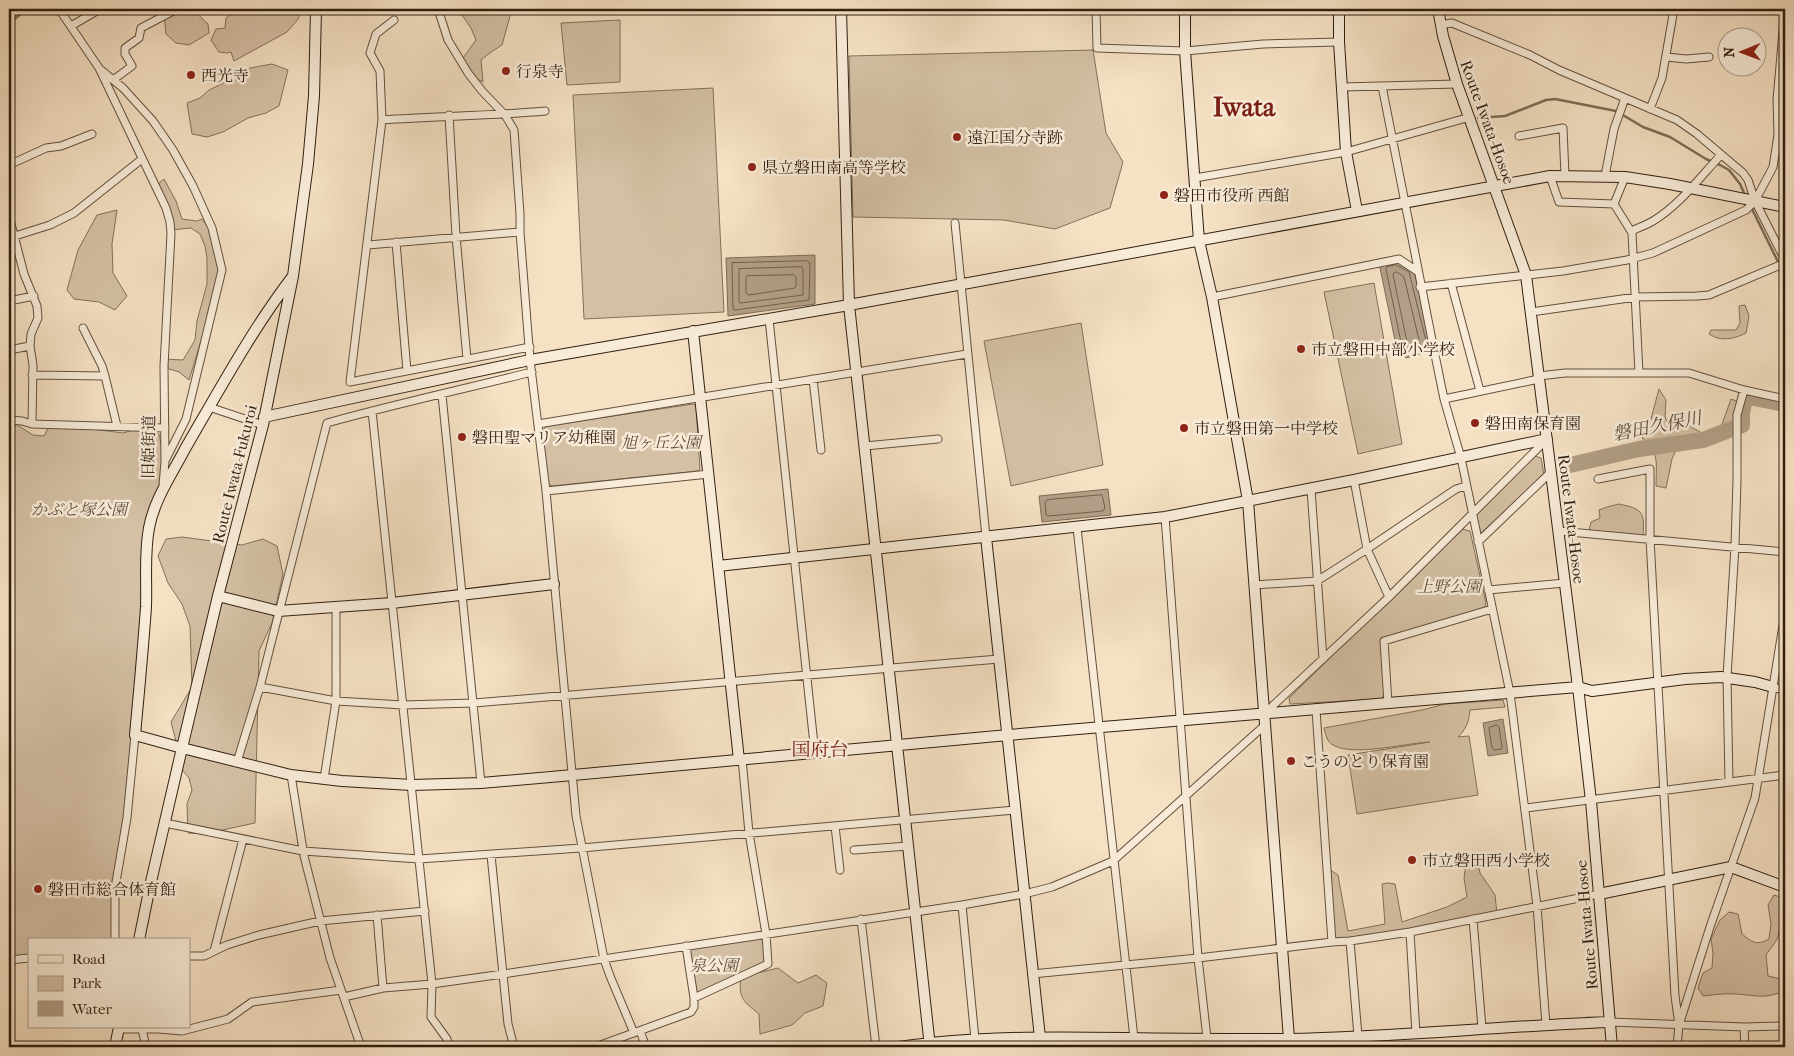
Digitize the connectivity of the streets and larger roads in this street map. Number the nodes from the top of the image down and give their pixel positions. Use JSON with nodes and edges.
{"nodes":[{"id":1,"x":12,"y":9,"type":"edge"},
{"id":2,"x":59,"y":9,"type":"edge"},
{"id":3,"x":100,"y":9,"type":"edge"},
{"id":4,"x":177,"y":9,"type":"edge"},
{"id":5,"x":316,"y":9,"type":"edge"},
{"id":6,"x":438,"y":9,"type":"edge"},
{"id":7,"x":841,"y":9,"type":"edge"},
{"id":8,"x":1096,"y":9,"type":"edge"},
{"id":9,"x":1185,"y":9,"type":"edge"},
{"id":10,"x":1339,"y":9,"type":"edge"},
{"id":11,"x":1438,"y":9,"type":"edge"},
{"id":12,"x":1674,"y":9,"type":"edge"},
{"id":13,"x":1785,"y":9,"type":"edge"},
{"id":14,"x":9,"y":12,"type":"edge"},
{"id":15,"x":394,"y":20,"type":"dead end"},
{"id":16,"x":1440,"y":24,"type":"junction"},
{"id":17,"x":71,"y":26,"type":"junction"},
{"id":18,"x":1339,"y":42,"type":"junction"},
{"id":19,"x":1185,"y":51,"type":"junction"},
{"id":20,"x":1667,"y":57,"type":"junction"},
{"id":21,"x":1709,"y":57,"type":"dead end"},
{"id":22,"x":1783,"y":67,"type":"edge"},
{"id":23,"x":99,"y":68,"type":"junction"},
{"id":24,"x":113,"y":80,"type":"junction"},
{"id":25,"x":1457,"y":84,"type":"junction"},
{"id":26,"x":1382,"y":86,"type":"junction"},
{"id":27,"x":1342,"y":87,"type":"junction"},
{"id":28,"x":1625,"y":98,"type":"junction"},
{"id":29,"x":1650,"y":109,"type":"junction"},
{"id":30,"x":545,"y":111,"type":"dead end"},
{"id":31,"x":506,"y":115,"type":"junction"},
{"id":32,"x":449,"y":116,"type":"junction"},
{"id":33,"x":1470,"y":117,"type":"junction"},
{"id":34,"x":382,"y":120,"type":"junction"},
{"id":35,"x":92,"y":134,"type":"dead end"},
{"id":36,"x":1519,"y":136,"type":"dead end"},
{"id":37,"x":1393,"y":138,"type":"junction"},
{"id":38,"x":1346,"y":152,"type":"junction"},
{"id":39,"x":1721,"y":155,"type":"junction"},
{"id":40,"x":142,"y":159,"type":"junction"},
{"id":41,"x":9,"y":165,"type":"edge"},
{"id":42,"x":1550,"y":176,"type":"junction"},
{"id":43,"x":1565,"y":176,"type":"junction"},
{"id":44,"x":1605,"y":176,"type":"junction"},
{"id":45,"x":1625,"y":176,"type":"junction"},
{"id":46,"x":1195,"y":178,"type":"junction"},
{"id":47,"x":1495,"y":186,"type":"junction"},
{"id":48,"x":1690,"y":188,"type":"junction"},
{"id":49,"x":1755,"y":201,"type":"junction"},
{"id":50,"x":1405,"y":202,"type":"junction"},
{"id":51,"x":1614,"y":204,"type":"junction"},
{"id":52,"x":1785,"y":207,"type":"edge"},
{"id":53,"x":1358,"y":211,"type":"junction"},
{"id":54,"x":9,"y":216,"type":"edge"},
{"id":55,"x":955,"y":223,"type":"dead end"},
{"id":56,"x":1631,"y":231,"type":"junction"},
{"id":57,"x":520,"y":232,"type":"junction"},
{"id":58,"x":14,"y":236,"type":"junction"},
{"id":59,"x":456,"y":236,"type":"junction"},
{"id":60,"x":1199,"y":241,"type":"junction"},
{"id":61,"x":396,"y":242,"type":"junction"},
{"id":62,"x":368,"y":245,"type":"junction"},
{"id":63,"x":17,"y":248,"type":"junction"},
{"id":64,"x":9,"y":250,"type":"edge"},
{"id":65,"x":1633,"y":258,"type":"junction"},
{"id":66,"x":1785,"y":261,"type":"edge"},
{"id":67,"x":1417,"y":271,"type":"junction"},
{"id":68,"x":1526,"y":275,"type":"junction"},
{"id":69,"x":293,"y":276,"type":"junction"},
{"id":70,"x":1451,"y":283,"type":"junction"},
{"id":71,"x":960,"y":284,"type":"junction"},
{"id":72,"x":1420,"y":287,"type":"junction"},
{"id":73,"x":34,"y":296,"type":"junction"},
{"id":74,"x":1212,"y":297,"type":"junction"},
{"id":75,"x":1636,"y":297,"type":"junction"},
{"id":76,"x":9,"y":301,"type":"edge"},
{"id":77,"x":849,"y":305,"type":"junction"},
{"id":78,"x":1531,"y":312,"type":"junction"},
{"id":79,"x":769,"y":319,"type":"junction"},
{"id":80,"x":83,"y":328,"type":"dead end"},
{"id":81,"x":693,"y":331,"type":"junction"},
{"id":82,"x":30,"y":346,"type":"junction"},
{"id":83,"x":530,"y":347,"type":"junction"},
{"id":84,"x":9,"y":350,"type":"edge"},
{"id":85,"x":967,"y":354,"type":"junction"},
{"id":86,"x":467,"y":358,"type":"junction"},
{"id":87,"x":530,"y":360,"type":"junction"},
{"id":88,"x":407,"y":371,"type":"junction"},
{"id":89,"x":532,"y":372,"type":"junction"},
{"id":90,"x":857,"y":372,"type":"junction"},
{"id":91,"x":1639,"y":373,"type":"junction"},
{"id":92,"x":32,"y":375,"type":"junction"},
{"id":93,"x":105,"y":376,"type":"junction"},
{"id":94,"x":1539,"y":377,"type":"junction"},
{"id":95,"x":813,"y":379,"type":"junction"},
{"id":96,"x":776,"y":385,"type":"junction"},
{"id":97,"x":1744,"y":390,"type":"junction"},
{"id":98,"x":1480,"y":391,"type":"junction"},
{"id":99,"x":442,"y":395,"type":"junction"},
{"id":100,"x":700,"y":397,"type":"junction"},
{"id":101,"x":1444,"y":399,"type":"junction"},
{"id":102,"x":1785,"y":399,"type":"edge"},
{"id":103,"x":209,"y":407,"type":"junction"},
{"id":104,"x":372,"y":410,"type":"junction"},
{"id":105,"x":9,"y":420,"type":"edge"},
{"id":106,"x":263,"y":421,"type":"junction"},
{"id":107,"x":32,"y":424,"type":"junction"},
{"id":108,"x":538,"y":424,"type":"junction"},
{"id":109,"x":117,"y":426,"type":"junction"},
{"id":110,"x":165,"y":428,"type":"junction"},
{"id":111,"x":938,"y":439,"type":"dead end"},
{"id":112,"x":1547,"y":439,"type":"junction"},
{"id":113,"x":865,"y":446,"type":"junction"},
{"id":114,"x":821,"y":450,"type":"dead end"},
{"id":115,"x":1460,"y":458,"type":"junction"},
{"id":116,"x":165,"y":462,"type":"junction"},
{"id":117,"x":1551,"y":472,"type":"junction"},
{"id":118,"x":709,"y":474,"type":"junction"},
{"id":119,"x":1598,"y":479,"type":"dead end"},
{"id":120,"x":1354,"y":480,"type":"junction"},
{"id":121,"x":1466,"y":486,"type":"junction"},
{"id":122,"x":1311,"y":489,"type":"junction"},
{"id":123,"x":162,"y":491,"type":"junction"},
{"id":124,"x":546,"y":491,"type":"junction"},
{"id":125,"x":1248,"y":502,"type":"junction"},
{"id":126,"x":1472,"y":514,"type":"junction"},
{"id":127,"x":1165,"y":518,"type":"junction"},
{"id":128,"x":1077,"y":528,"type":"junction"},
{"id":129,"x":1559,"y":531,"type":"junction"},
{"id":130,"x":986,"y":537,"type":"junction"},
{"id":131,"x":1650,"y":539,"type":"junction"},
{"id":132,"x":1478,"y":542,"type":"junction"},
{"id":133,"x":1735,"y":546,"type":"junction"},
{"id":134,"x":1367,"y":549,"type":"junction"},
{"id":135,"x":876,"y":550,"type":"junction"},
{"id":136,"x":1785,"y":552,"type":"edge"},
{"id":137,"x":795,"y":558,"type":"junction"},
{"id":138,"x":718,"y":566,"type":"junction"},
{"id":139,"x":1317,"y":580,"type":"junction"},
{"id":140,"x":1565,"y":583,"type":"junction"},
{"id":141,"x":554,"y":584,"type":"junction"},
{"id":142,"x":1254,"y":586,"type":"junction"},
{"id":143,"x":1488,"y":590,"type":"junction"},
{"id":144,"x":463,"y":594,"type":"junction"},
{"id":145,"x":218,"y":596,"type":"junction"},
{"id":146,"x":1389,"y":597,"type":"junction"},
{"id":147,"x":392,"y":603,"type":"junction"},
{"id":148,"x":336,"y":608,"type":"junction"},
{"id":149,"x":1492,"y":609,"type":"junction"},
{"id":150,"x":278,"y":612,"type":"junction"},
{"id":151,"x":1785,"y":617,"type":"edge"},
{"id":152,"x":1323,"y":658,"type":"junction"},
{"id":153,"x":999,"y":659,"type":"junction"},
{"id":154,"x":890,"y":668,"type":"junction"},
{"id":155,"x":807,"y":675,"type":"junction"},
{"id":156,"x":1726,"y":677,"type":"junction"},
{"id":157,"x":729,"y":682,"type":"junction"},
{"id":158,"x":1657,"y":682,"type":"junction"},
{"id":159,"x":260,"y":687,"type":"junction"},
{"id":160,"x":1578,"y":687,"type":"junction"},
{"id":161,"x":1773,"y":687,"type":"junction"},
{"id":162,"x":1785,"y":690,"type":"edge"},
{"id":163,"x":1510,"y":693,"type":"junction"},
{"id":164,"x":565,"y":697,"type":"junction"},
{"id":165,"x":336,"y":701,"type":"junction"},
{"id":166,"x":1388,"y":703,"type":"junction"},
{"id":167,"x":474,"y":704,"type":"junction"},
{"id":168,"x":403,"y":706,"type":"junction"},
{"id":169,"x":1316,"y":710,"type":"junction"},
{"id":170,"x":1264,"y":714,"type":"junction"},
{"id":171,"x":1180,"y":721,"type":"junction"},
{"id":172,"x":1265,"y":726,"type":"junction"},
{"id":173,"x":1100,"y":728,"type":"junction"},
{"id":174,"x":136,"y":735,"type":"junction"},
{"id":175,"x":1008,"y":735,"type":"junction"},
{"id":176,"x":898,"y":746,"type":"junction"},
{"id":177,"x":182,"y":748,"type":"junction"},
{"id":178,"x":815,"y":754,"type":"junction"},
{"id":179,"x":740,"y":760,"type":"junction"},
{"id":180,"x":237,"y":762,"type":"junction"},
{"id":181,"x":291,"y":775,"type":"junction"},
{"id":182,"x":1785,"y":775,"type":"edge"},
{"id":183,"x":573,"y":776,"type":"junction"},
{"id":184,"x":1759,"y":778,"type":"junction"},
{"id":185,"x":324,"y":779,"type":"junction"},
{"id":186,"x":1728,"y":782,"type":"junction"},
{"id":187,"x":481,"y":783,"type":"junction"},
{"id":188,"x":412,"y":785,"type":"junction"},
{"id":189,"x":1664,"y":790,"type":"junction"},
{"id":190,"x":1186,"y":797,"type":"junction"},
{"id":191,"x":1591,"y":800,"type":"junction"},
{"id":192,"x":1526,"y":808,"type":"junction"},
{"id":193,"x":1015,"y":810,"type":"junction"},
{"id":194,"x":905,"y":820,"type":"junction"},
{"id":195,"x":165,"y":823,"type":"junction"},
{"id":196,"x":835,"y":826,"type":"junction"},
{"id":197,"x":749,"y":833,"type":"junction"},
{"id":198,"x":242,"y":839,"type":"junction"},
{"id":199,"x":908,"y":846,"type":"junction"},
{"id":200,"x":581,"y":848,"type":"junction"},
{"id":201,"x":854,"y":850,"type":"dead end"},
{"id":202,"x":303,"y":851,"type":"junction"},
{"id":203,"x":491,"y":855,"type":"junction"},
{"id":204,"x":419,"y":859,"type":"junction"},
{"id":205,"x":1113,"y":862,"type":"junction"},
{"id":206,"x":1731,"y":867,"type":"junction"},
{"id":207,"x":840,"y":870,"type":"dead end"},
{"id":208,"x":1669,"y":880,"type":"junction"},
{"id":209,"x":1785,"y":887,"type":"edge"},
{"id":210,"x":1024,"y":894,"type":"junction"},
{"id":211,"x":1599,"y":894,"type":"junction"},
{"id":212,"x":962,"y":905,"type":"junction"},
{"id":213,"x":1537,"y":906,"type":"junction"},
{"id":214,"x":425,"y":911,"type":"junction"},
{"id":215,"x":916,"y":911,"type":"junction"},
{"id":216,"x":377,"y":915,"type":"junction"},
{"id":217,"x":861,"y":919,"type":"junction"},
{"id":218,"x":1473,"y":919,"type":"junction"},
{"id":219,"x":320,"y":921,"type":"junction"},
{"id":220,"x":1410,"y":932,"type":"junction"},
{"id":221,"x":766,"y":934,"type":"junction"},
{"id":222,"x":114,"y":938,"type":"edge"},
{"id":223,"x":140,"y":938,"type":"edge"},
{"id":224,"x":1350,"y":941,"type":"junction"},
{"id":225,"x":1332,"y":942,"type":"junction"},
{"id":226,"x":686,"y":946,"type":"junction"},
{"id":227,"x":1282,"y":948,"type":"junction"},
{"id":228,"x":214,"y":951,"type":"junction"},
{"id":229,"x":190,"y":956,"type":"edge"},
{"id":230,"x":28,"y":958,"type":"edge"},
{"id":231,"x":1198,"y":958,"type":"junction"},
{"id":232,"x":604,"y":959,"type":"junction"},
{"id":233,"x":9,"y":960,"type":"edge"},
{"id":234,"x":1127,"y":964,"type":"junction"},
{"id":235,"x":503,"y":974,"type":"junction"},
{"id":236,"x":1032,"y":974,"type":"junction"},
{"id":237,"x":432,"y":984,"type":"junction"},
{"id":238,"x":383,"y":988,"type":"junction"},
{"id":239,"x":342,"y":994,"type":"junction"},
{"id":240,"x":694,"y":998,"type":"junction"},
{"id":241,"x":1610,"y":1022,"type":"junction"},
{"id":242,"x":1546,"y":1025,"type":"junction"},
{"id":243,"x":1679,"y":1025,"type":"junction"},
{"id":244,"x":1785,"y":1026,"type":"edge"},
{"id":245,"x":1744,"y":1027,"type":"junction"},
{"id":246,"x":119,"y":1028,"type":"edge"},
{"id":247,"x":1482,"y":1028,"type":"junction"},
{"id":248,"x":142,"y":1029,"type":"junction"},
{"id":249,"x":637,"y":1032,"type":"junction"},
{"id":250,"x":1416,"y":1034,"type":"junction"},
{"id":251,"x":1358,"y":1036,"type":"junction"},
{"id":252,"x":975,"y":1038,"type":"junction"},
{"id":253,"x":1040,"y":1042,"type":"edge"},
{"id":254,"x":1208,"y":1042,"type":"edge"},
{"id":255,"x":1135,"y":1043,"type":"edge"},
{"id":256,"x":1289,"y":1043,"type":"edge"},
{"id":257,"x":930,"y":1045,"type":"edge"},
{"id":258,"x":115,"y":1047,"type":"edge"},
{"id":259,"x":146,"y":1047,"type":"edge"},
{"id":260,"x":361,"y":1047,"type":"edge"},
{"id":261,"x":449,"y":1047,"type":"edge"},
{"id":262,"x":514,"y":1047,"type":"edge"},
{"id":263,"x":595,"y":1047,"type":"edge"},
{"id":264,"x":646,"y":1047,"type":"edge"},
{"id":265,"x":876,"y":1047,"type":"edge"},
{"id":266,"x":899,"y":1047,"type":"edge"},
{"id":267,"x":1612,"y":1047,"type":"edge"},
{"id":268,"x":1677,"y":1047,"type":"edge"},
{"id":269,"x":1745,"y":1047,"type":"edge"}],
"edges":[{"from":1,"to":14,"type":"street"},
{"from":2,"to":17,"type":"street","name":"旧姫街道"},
{"from":3,"to":17,"type":"street"},
{"from":4,"to":24,"type":"street"},
{"from":5,"to":69,"type":"street","name":"Route Iwata-Fukuroi"},
{"from":6,"to":31,"type":"street"},
{"from":7,"to":77,"type":"street"},
{"from":8,"to":19,"type":"street"},
{"from":9,"to":19,"type":"street"},
{"from":10,"to":18,"type":"street"},
{"from":11,"to":16,"type":"street","name":"Route Iwata-Hosoe"},
{"from":12,"to":20,"type":"street"},
{"from":13,"to":22,"type":"street"},
{"from":15,"to":34,"type":"street"},
{"from":16,"to":25,"type":"street","name":"Route Iwata-Hosoe"},
{"from":16,"to":28,"type":"street"},
{"from":17,"to":23,"type":"street","name":"旧姫街道"},
{"from":18,"to":19,"type":"street"},
{"from":18,"to":27,"type":"street"},
{"from":19,"to":46,"type":"street"},
{"from":20,"to":21,"type":"street"},
{"from":20,"to":29,"type":"street"},
{"from":22,"to":49,"type":"street"},
{"from":23,"to":24,"type":"street"},
{"from":23,"to":40,"type":"street","name":"旧姫街道"},
{"from":24,"to":116,"type":"street"},
{"from":25,"to":26,"type":"street"},
{"from":25,"to":33,"type":"street","name":"Route Iwata-Hosoe"},
{"from":26,"to":27,"type":"street"},
{"from":26,"to":37,"type":"street"},
{"from":27,"to":38,"type":"street"},
{"from":28,"to":29,"type":"street"},
{"from":28,"to":44,"type":"street"},
{"from":29,"to":39,"type":"street"},
{"from":30,"to":31,"type":"street"},
{"from":31,"to":32,"type":"street"},
{"from":31,"to":57,"type":"street"},
{"from":32,"to":34,"type":"street"},
{"from":32,"to":59,"type":"street"},
{"from":33,"to":37,"type":"street"},
{"from":33,"to":47,"type":"street","name":"Route Iwata-Hosoe"},
{"from":34,"to":62,"type":"street"},
{"from":35,"to":41,"type":"street"},
{"from":36,"to":43,"type":"street"},
{"from":37,"to":38,"type":"street"},
{"from":37,"to":50,"type":"street"},
{"from":38,"to":46,"type":"street"},
{"from":38,"to":53,"type":"street"},
{"from":39,"to":48,"type":"street"},
{"from":39,"to":49,"type":"street"},
{"from":40,"to":58,"type":"street"},
{"from":40,"to":110,"type":"street","name":"旧姫街道"},
{"from":42,"to":43,"type":"street"},
{"from":42,"to":47,"type":"street"},
{"from":42,"to":51,"type":"street"},
{"from":43,"to":44,"type":"street"},
{"from":44,"to":45,"type":"street"},
{"from":45,"to":48,"type":"street"},
{"from":45,"to":51,"type":"street"},
{"from":46,"to":60,"type":"street"},
{"from":47,"to":50,"type":"street"},
{"from":47,"to":68,"type":"street","name":"Route Iwata-Hosoe"},
{"from":48,"to":49,"type":"street"},
{"from":48,"to":56,"type":"street"},
{"from":49,"to":52,"type":"street"},
{"from":49,"to":65,"type":"street"},
{"from":49,"to":66,"type":"street"},
{"from":50,"to":53,"type":"street"},
{"from":50,"to":67,"type":"street"},
{"from":51,"to":56,"type":"street"},
{"from":53,"to":60,"type":"street"},
{"from":54,"to":58,"type":"street"},
{"from":55,"to":71,"type":"street"},
{"from":56,"to":65,"type":"street"},
{"from":57,"to":59,"type":"street"},
{"from":57,"to":83,"type":"street"},
{"from":58,"to":63,"type":"street"},
{"from":59,"to":61,"type":"street"},
{"from":59,"to":86,"type":"street"},
{"from":60,"to":71,"type":"street"},
{"from":60,"to":74,"type":"street"},
{"from":61,"to":62,"type":"street"},
{"from":61,"to":88,"type":"street"},
{"from":62,"to":88,"type":"street"},
{"from":63,"to":64,"type":"street"},
{"from":63,"to":73,"type":"street"},
{"from":65,"to":68,"type":"street"},
{"from":65,"to":75,"type":"street"},
{"from":66,"to":75,"type":"street"},
{"from":67,"to":72,"type":"street"},
{"from":67,"to":74,"type":"street"},
{"from":68,"to":70,"type":"street"},
{"from":68,"to":78,"type":"street","name":"Route Iwata-Hosoe"},
{"from":69,"to":103,"type":"street"},
{"from":69,"to":106,"type":"street","name":"Route Iwata-Fukuroi"},
{"from":70,"to":72,"type":"street"},
{"from":70,"to":98,"type":"street"},
{"from":71,"to":77,"type":"street"},
{"from":71,"to":85,"type":"street"},
{"from":72,"to":101,"type":"street"},
{"from":73,"to":76,"type":"street"},
{"from":73,"to":82,"type":"street"},
{"from":74,"to":125,"type":"street"},
{"from":75,"to":78,"type":"street"},
{"from":75,"to":91,"type":"street"},
{"from":77,"to":79,"type":"street"},
{"from":77,"to":90,"type":"street"},
{"from":78,"to":94,"type":"street","name":"Route Iwata-Hosoe"},
{"from":79,"to":81,"type":"street"},
{"from":79,"to":96,"type":"street"},
{"from":80,"to":93,"type":"street"},
{"from":81,"to":87,"type":"street"},
{"from":81,"to":100,"type":"street"},
{"from":82,"to":84,"type":"street"},
{"from":82,"to":92,"type":"street"},
{"from":83,"to":86,"type":"street"},
{"from":83,"to":87,"type":"street"},
{"from":85,"to":90,"type":"street"},
{"from":85,"to":130,"type":"street"},
{"from":86,"to":88,"type":"street"},
{"from":87,"to":89,"type":"street"},
{"from":87,"to":106,"type":"street"},
{"from":89,"to":99,"type":"street"},
{"from":89,"to":108,"type":"street"},
{"from":90,"to":95,"type":"street"},
{"from":90,"to":113,"type":"street"},
{"from":91,"to":94,"type":"street"},
{"from":91,"to":97,"type":"street"},
{"from":92,"to":93,"type":"street"},
{"from":92,"to":107,"type":"street"},
{"from":93,"to":109,"type":"street"},
{"from":94,"to":98,"type":"street"},
{"from":94,"to":112,"type":"street","name":"Route Iwata-Hosoe"},
{"from":95,"to":96,"type":"street"},
{"from":95,"to":114,"type":"street"},
{"from":96,"to":100,"type":"street"},
{"from":96,"to":137,"type":"street"},
{"from":97,"to":102,"type":"street"},
{"from":97,"to":133,"type":"street"},
{"from":98,"to":101,"type":"street"},
{"from":99,"to":104,"type":"street"},
{"from":99,"to":144,"type":"street"},
{"from":100,"to":108,"type":"street"},
{"from":100,"to":118,"type":"street"},
{"from":101,"to":115,"type":"street"},
{"from":103,"to":106,"type":"street"},
{"from":103,"to":123,"type":"street"},
{"from":104,"to":147,"type":"street"},
{"from":104,"to":150,"type":"street"},
{"from":105,"to":107,"type":"street"},
{"from":106,"to":145,"type":"street","name":"Route Iwata-Fukuroi"},
{"from":107,"to":109,"type":"street"},
{"from":108,"to":124,"type":"street"},
{"from":109,"to":110,"type":"street"},
{"from":110,"to":116,"type":"street","name":"旧姫街道"},
{"from":111,"to":113,"type":"street"},
{"from":112,"to":115,"type":"street"},
{"from":112,"to":117,"type":"street","name":"Route Iwata-Hosoe"},
{"from":112,"to":126,"type":"street"},
{"from":113,"to":135,"type":"street"},
{"from":115,"to":120,"type":"street"},
{"from":115,"to":121,"type":"street"},
{"from":116,"to":123,"type":"street","name":"旧姫街道"},
{"from":117,"to":129,"type":"street","name":"Route Iwata-Hosoe"},
{"from":117,"to":132,"type":"street"},
{"from":118,"to":124,"type":"street"},
{"from":118,"to":138,"type":"street"},
{"from":119,"to":131,"type":"street"},
{"from":120,"to":122,"type":"street"},
{"from":120,"to":134,"type":"street"},
{"from":121,"to":126,"type":"street"},
{"from":121,"to":134,"type":"street"},
{"from":122,"to":125,"type":"street"},
{"from":122,"to":139,"type":"street"},
{"from":123,"to":174,"type":"street","name":"旧姫街道"},
{"from":124,"to":141,"type":"street"},
{"from":125,"to":127,"type":"street"},
{"from":125,"to":142,"type":"street"},
{"from":126,"to":132,"type":"street"},
{"from":126,"to":146,"type":"street"},
{"from":127,"to":128,"type":"street"},
{"from":127,"to":171,"type":"street"},
{"from":128,"to":130,"type":"street"},
{"from":128,"to":173,"type":"street"},
{"from":129,"to":131,"type":"street"},
{"from":129,"to":140,"type":"street","name":"Route Iwata-Hosoe"},
{"from":130,"to":135,"type":"street"},
{"from":130,"to":153,"type":"street"},
{"from":131,"to":133,"type":"street"},
{"from":131,"to":158,"type":"street"},
{"from":132,"to":143,"type":"street"},
{"from":133,"to":136,"type":"street"},
{"from":133,"to":156,"type":"street"},
{"from":134,"to":139,"type":"street"},
{"from":134,"to":146,"type":"street"},
{"from":135,"to":137,"type":"street"},
{"from":135,"to":154,"type":"street"},
{"from":137,"to":138,"type":"street"},
{"from":137,"to":155,"type":"street"},
{"from":138,"to":157,"type":"street"},
{"from":139,"to":142,"type":"street"},
{"from":139,"to":152,"type":"street"},
{"from":140,"to":143,"type":"street"},
{"from":140,"to":160,"type":"street","name":"Route Iwata-Hosoe"},
{"from":141,"to":144,"type":"street"},
{"from":141,"to":164,"type":"street"},
{"from":142,"to":170,"type":"street"},
{"from":143,"to":149,"type":"street"},
{"from":144,"to":147,"type":"street"},
{"from":144,"to":167,"type":"street"},
{"from":145,"to":150,"type":"street"},
{"from":145,"to":177,"type":"street","name":"Route Iwata-Fukuroi"},
{"from":146,"to":152,"type":"street"},
{"from":147,"to":148,"type":"street"},
{"from":147,"to":168,"type":"street"},
{"from":148,"to":150,"type":"street"},
{"from":148,"to":165,"type":"street"},
{"from":149,"to":163,"type":"street"},
{"from":149,"to":166,"type":"street"},
{"from":150,"to":159,"type":"street"},
{"from":151,"to":161,"type":"street"},
{"from":152,"to":170,"type":"street"},
{"from":153,"to":154,"type":"street"},
{"from":153,"to":175,"type":"street"},
{"from":154,"to":155,"type":"street"},
{"from":154,"to":176,"type":"street"},
{"from":155,"to":157,"type":"street"},
{"from":155,"to":178,"type":"street"},
{"from":156,"to":158,"type":"street"},
{"from":156,"to":161,"type":"street"},
{"from":156,"to":186,"type":"street"},
{"from":157,"to":164,"type":"street"},
{"from":157,"to":179,"type":"street"},
{"from":158,"to":160,"type":"street"},
{"from":158,"to":189,"type":"street"},
{"from":159,"to":165,"type":"street"},
{"from":159,"to":180,"type":"street"},
{"from":160,"to":163,"type":"street"},
{"from":160,"to":191,"type":"street","name":"Route Iwata-Hosoe"},
{"from":161,"to":162,"type":"street"},
{"from":161,"to":184,"type":"street"},
{"from":163,"to":166,"type":"street"},
{"from":163,"to":192,"type":"street"},
{"from":164,"to":167,"type":"street"},
{"from":164,"to":183,"type":"street"},
{"from":165,"to":168,"type":"street"},
{"from":165,"to":185,"type":"street"},
{"from":166,"to":169,"type":"street"},
{"from":167,"to":168,"type":"street"},
{"from":167,"to":187,"type":"street"},
{"from":168,"to":188,"type":"street"},
{"from":169,"to":170,"type":"street"},
{"from":169,"to":225,"type":"street"},
{"from":170,"to":171,"type":"street"},
{"from":170,"to":172,"type":"street"},
{"from":171,"to":173,"type":"street"},
{"from":171,"to":190,"type":"street"},
{"from":172,"to":190,"type":"street"},
{"from":172,"to":227,"type":"street"},
{"from":173,"to":175,"type":"street"},
{"from":173,"to":205,"type":"street"},
{"from":174,"to":177,"type":"street"},
{"from":174,"to":222,"type":"street","name":"旧姫街道"},
{"from":175,"to":176,"type":"street"},
{"from":175,"to":193,"type":"street"},
{"from":176,"to":178,"type":"street"},
{"from":176,"to":194,"type":"street"},
{"from":177,"to":180,"type":"street"},
{"from":177,"to":195,"type":"street","name":"Route Iwata-Fukuroi"},
{"from":178,"to":179,"type":"street"},
{"from":179,"to":183,"type":"street"},
{"from":179,"to":197,"type":"street"},
{"from":180,"to":181,"type":"street"},
{"from":181,"to":185,"type":"street"},
{"from":181,"to":202,"type":"street"},
{"from":182,"to":184,"type":"street"},
{"from":183,"to":187,"type":"street"},
{"from":183,"to":200,"type":"street"},
{"from":184,"to":186,"type":"street"},
{"from":184,"to":206,"type":"street"},
{"from":185,"to":188,"type":"street"},
{"from":186,"to":189,"type":"street"},
{"from":187,"to":188,"type":"street"},
{"from":188,"to":204,"type":"street"},
{"from":189,"to":191,"type":"street"},
{"from":189,"to":208,"type":"street"},
{"from":190,"to":205,"type":"street"},
{"from":190,"to":231,"type":"street"},
{"from":191,"to":192,"type":"street"},
{"from":191,"to":211,"type":"street","name":"Route Iwata-Hosoe"},
{"from":192,"to":213,"type":"street"},
{"from":193,"to":194,"type":"street"},
{"from":193,"to":210,"type":"street"},
{"from":194,"to":196,"type":"street"},
{"from":194,"to":199,"type":"street"},
{"from":195,"to":198,"type":"street"},
{"from":195,"to":223,"type":"street","name":"Route Iwata-Fukuroi"},
{"from":196,"to":197,"type":"street"},
{"from":196,"to":207,"type":"street"},
{"from":197,"to":200,"type":"street"},
{"from":197,"to":221,"type":"street"},
{"from":198,"to":202,"type":"street"},
{"from":198,"to":228,"type":"street"},
{"from":199,"to":201,"type":"street"},
{"from":199,"to":215,"type":"street"},
{"from":200,"to":203,"type":"street"},
{"from":200,"to":232,"type":"street"},
{"from":202,"to":204,"type":"street"},
{"from":202,"to":219,"type":"street"},
{"from":203,"to":204,"type":"street"},
{"from":203,"to":235,"type":"street"},
{"from":204,"to":214,"type":"street"},
{"from":205,"to":210,"type":"street"},
{"from":205,"to":234,"type":"street"},
{"from":206,"to":208,"type":"street"},
{"from":206,"to":209,"type":"street"},
{"from":206,"to":243,"type":"street"},
{"from":208,"to":211,"type":"street"},
{"from":208,"to":243,"type":"street"},
{"from":210,"to":212,"type":"street"},
{"from":210,"to":236,"type":"street"},
{"from":211,"to":213,"type":"street"},
{"from":211,"to":241,"type":"street","name":"Route Iwata-Hosoe"},
{"from":212,"to":215,"type":"street"},
{"from":212,"to":252,"type":"street"},
{"from":213,"to":218,"type":"street"},
{"from":213,"to":242,"type":"street"},
{"from":214,"to":216,"type":"street"},
{"from":214,"to":237,"type":"street"},
{"from":215,"to":217,"type":"street"},
{"from":215,"to":257,"type":"street"},
{"from":216,"to":219,"type":"street"},
{"from":216,"to":238,"type":"street"},
{"from":217,"to":221,"type":"street"},
{"from":217,"to":265,"type":"street"},
{"from":218,"to":220,"type":"street"},
{"from":218,"to":247,"type":"street"},
{"from":219,"to":228,"type":"street"},
{"from":219,"to":239,"type":"street"},
{"from":220,"to":224,"type":"street"},
{"from":220,"to":250,"type":"street"},
{"from":221,"to":226,"type":"street"},
{"from":221,"to":240,"type":"street"},
{"from":224,"to":225,"type":"street"},
{"from":224,"to":251,"type":"street"},
{"from":225,"to":227,"type":"street"},
{"from":226,"to":232,"type":"street"},
{"from":226,"to":240,"type":"street"},
{"from":227,"to":231,"type":"street"},
{"from":227,"to":256,"type":"street"},
{"from":228,"to":229,"type":"street"},
{"from":230,"to":233,"type":"street"},
{"from":231,"to":234,"type":"street"},
{"from":231,"to":254,"type":"street"},
{"from":232,"to":235,"type":"street"},
{"from":232,"to":249,"type":"street"},
{"from":234,"to":236,"type":"street"},
{"from":234,"to":255,"type":"street"},
{"from":235,"to":237,"type":"street"},
{"from":235,"to":262,"type":"street"},
{"from":236,"to":253,"type":"street"},
{"from":237,"to":238,"type":"street"},
{"from":237,"to":261,"type":"street"},
{"from":238,"to":239,"type":"street"},
{"from":239,"to":248,"type":"street"},
{"from":239,"to":260,"type":"street"},
{"from":240,"to":249,"type":"street"},
{"from":241,"to":242,"type":"street"},
{"from":241,"to":243,"type":"street"},
{"from":241,"to":267,"type":"street","name":"Route Iwata-Hosoe"},
{"from":242,"to":247,"type":"street"},
{"from":243,"to":245,"type":"street"},
{"from":243,"to":268,"type":"street"},
{"from":244,"to":245,"type":"street"},
{"from":245,"to":269,"type":"street"},
{"from":246,"to":248,"type":"street"},
{"from":246,"to":258,"type":"street"},
{"from":247,"to":250,"type":"street"},
{"from":248,"to":259,"type":"street"},
{"from":249,"to":263,"type":"street"},
{"from":249,"to":264,"type":"street"},
{"from":250,"to":251,"type":"street"},
{"from":251,"to":256,"type":"street"},
{"from":252,"to":253,"type":"street"},
{"from":252,"to":257,"type":"street"},
{"from":253,"to":255,"type":"street"},
{"from":254,"to":255,"type":"street"},
{"from":254,"to":256,"type":"street"},
{"from":257,"to":266,"type":"street"}]}
